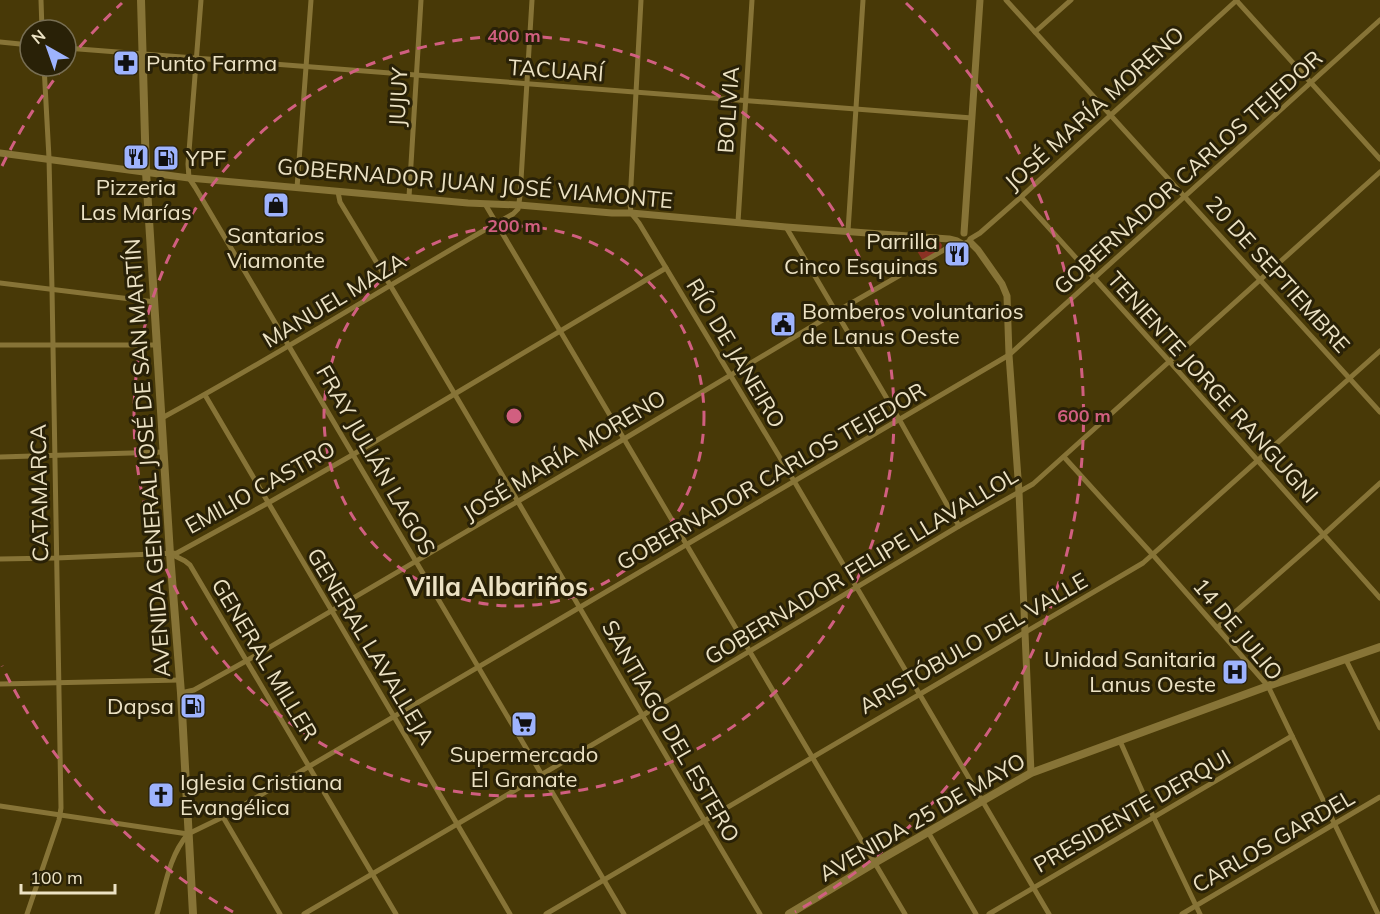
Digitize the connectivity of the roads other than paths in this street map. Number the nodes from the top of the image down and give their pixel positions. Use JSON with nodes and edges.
{"nodes":[{"id":1,"x":41,"y":0,"type":"edge"},
{"id":2,"x":141,"y":0,"type":"edge"},
{"id":3,"x":201,"y":0,"type":"edge"},
{"id":4,"x":311,"y":0,"type":"edge"},
{"id":5,"x":421,"y":0,"type":"edge"},
{"id":6,"x":532,"y":0,"type":"edge"},
{"id":7,"x":641,"y":0,"type":"edge"},
{"id":8,"x":752,"y":0,"type":"edge"},
{"id":9,"x":863,"y":0,"type":"edge"},
{"id":10,"x":973,"y":0,"type":"edge"},
{"id":11,"x":980,"y":0,"type":"edge"},
{"id":12,"x":1006,"y":0,"type":"edge"},
{"id":13,"x":1071,"y":0,"type":"edge"},
{"id":14,"x":1237,"y":0,"type":"edge"},
{"id":15,"x":42,"y":18,"type":"edge"},
{"id":16,"x":1380,"y":20,"type":"edge"},
{"id":17,"x":1035,"y":32,"type":"junction"},
{"id":18,"x":0,"y":42,"type":"edge"},
{"id":19,"x":18,"y":44,"type":"edge"},
{"id":20,"x":78,"y":49,"type":"edge"},
{"id":21,"x":142,"y":53,"type":"junction"},
{"id":22,"x":196,"y":58,"type":"junction"},
{"id":23,"x":306,"y":67,"type":"junction"},
{"id":24,"x":416,"y":75,"type":"junction"},
{"id":25,"x":45,"y":78,"type":"edge"},
{"id":26,"x":1311,"y":83,"type":"junction"},
{"id":27,"x":527,"y":84,"type":"junction"},
{"id":28,"x":636,"y":92,"type":"junction"},
{"id":29,"x":745,"y":101,"type":"junction"},
{"id":30,"x":856,"y":110,"type":"junction"},
{"id":31,"x":1111,"y":115,"type":"junction"},
{"id":32,"x":972,"y":118,"type":"junction"},
{"id":33,"x":0,"y":153,"type":"edge"},
{"id":34,"x":49,"y":158,"type":"junction"},
{"id":35,"x":1380,"y":159,"type":"edge"},
{"id":36,"x":146,"y":172,"type":"junction"},
{"id":37,"x":1380,"y":172,"type":"edge"},
{"id":38,"x":189,"y":178,"type":"junction"},
{"id":39,"x":297,"y":188,"type":"junction"},
{"id":40,"x":338,"y":192,"type":"junction"},
{"id":41,"x":1185,"y":196,"type":"junction"},
{"id":42,"x":409,"y":197,"type":"junction"},
{"id":43,"x":1021,"y":197,"type":"junction"},
{"id":44,"x":485,"y":204,"type":"junction"},
{"id":45,"x":519,"y":205,"type":"junction"},
{"id":46,"x":631,"y":213,"type":"junction"},
{"id":47,"x":738,"y":222,"type":"junction"},
{"id":48,"x":497,"y":223,"type":"junction"},
{"id":49,"x":786,"y":227,"type":"junction"},
{"id":50,"x":848,"y":231,"type":"junction"},
{"id":51,"x":962,"y":239,"type":"junction"},
{"id":52,"x":970,"y":240,"type":"junction"},
{"id":53,"x":666,"y":268,"type":"junction"},
{"id":54,"x":1095,"y":279,"type":"junction"},
{"id":55,"x":1261,"y":280,"type":"junction"},
{"id":56,"x":0,"y":284,"type":"edge"},
{"id":57,"x":391,"y":285,"type":"junction"},
{"id":58,"x":52,"y":289,"type":"junction"},
{"id":59,"x":155,"y":302,"type":"junction"},
{"id":60,"x":836,"y":312,"type":"junction"},
{"id":61,"x":561,"y":331,"type":"junction"},
{"id":62,"x":0,"y":345,"type":"edge"},
{"id":63,"x":53,"y":345,"type":"junction"},
{"id":64,"x":158,"y":345,"type":"junction"},
{"id":65,"x":289,"y":346,"type":"junction"},
{"id":66,"x":1380,"y":351,"type":"edge"},
{"id":67,"x":1010,"y":355,"type":"junction"},
{"id":68,"x":1170,"y":362,"type":"junction"},
{"id":69,"x":730,"y":376,"type":"junction"},
{"id":70,"x":1350,"y":378,"type":"junction"},
{"id":71,"x":455,"y":394,"type":"junction"},
{"id":72,"x":205,"y":395,"type":"junction"},
{"id":73,"x":1380,"y":412,"type":"edge"},
{"id":74,"x":162,"y":418,"type":"junction"},
{"id":75,"x":899,"y":419,"type":"junction"},
{"id":76,"x":624,"y":439,"type":"junction"},
{"id":77,"x":164,"y":452,"type":"junction"},
{"id":78,"x":354,"y":454,"type":"junction"},
{"id":79,"x":56,"y":455,"type":"junction"},
{"id":80,"x":0,"y":457,"type":"edge"},
{"id":81,"x":1064,"y":457,"type":"junction"},
{"id":82,"x":1257,"y":461,"type":"junction"},
{"id":83,"x":794,"y":481,"type":"junction"},
{"id":84,"x":1380,"y":483,"type":"edge"},
{"id":85,"x":1019,"y":492,"type":"junction"},
{"id":86,"x":518,"y":501,"type":"junction"},
{"id":87,"x":268,"y":503,"type":"junction"},
{"id":88,"x":959,"y":526,"type":"junction"},
{"id":89,"x":1323,"y":535,"type":"junction"},
{"id":90,"x":686,"y":545,"type":"junction"},
{"id":91,"x":170,"y":554,"type":"junction"},
{"id":92,"x":1153,"y":555,"type":"junction"},
{"id":93,"x":56,"y":558,"type":"junction"},
{"id":94,"x":0,"y":559,"type":"edge"},
{"id":95,"x":416,"y":561,"type":"junction"},
{"id":96,"x":856,"y":586,"type":"junction"},
{"id":97,"x":1380,"y":598,"type":"edge"},
{"id":98,"x":579,"y":607,"type":"junction"},
{"id":99,"x":331,"y":611,"type":"junction"},
{"id":100,"x":1217,"y":628,"type":"junction"},
{"id":101,"x":1025,"y":631,"type":"junction"},
{"id":102,"x":1380,"y":647,"type":"edge"},
{"id":103,"x":749,"y":651,"type":"junction"},
{"id":104,"x":1346,"y":660,"type":"junction"},
{"id":105,"x":246,"y":661,"type":"junction"},
{"id":106,"x":479,"y":667,"type":"junction"},
{"id":107,"x":180,"y":680,"type":"junction"},
{"id":108,"x":59,"y":682,"type":"junction"},
{"id":109,"x":0,"y":684,"type":"edge"},
{"id":110,"x":1268,"y":686,"type":"junction"},
{"id":111,"x":182,"y":693,"type":"junction"},
{"id":112,"x":919,"y":694,"type":"junction"},
{"id":113,"x":643,"y":715,"type":"junction"},
{"id":114,"x":394,"y":716,"type":"junction"},
{"id":115,"x":1380,"y":728,"type":"edge"},
{"id":116,"x":1292,"y":736,"type":"junction"},
{"id":117,"x":1120,"y":741,"type":"junction"},
{"id":118,"x":812,"y":757,"type":"junction"},
{"id":119,"x":309,"y":766,"type":"junction"},
{"id":120,"x":1031,"y":773,"type":"junction"},
{"id":121,"x":541,"y":774,"type":"junction"},
{"id":122,"x":1380,"y":797,"type":"edge"},
{"id":123,"x":982,"y":801,"type":"junction"},
{"id":124,"x":0,"y":806,"type":"edge"},
{"id":125,"x":60,"y":815,"type":"junction"},
{"id":126,"x":223,"y":817,"type":"junction"},
{"id":127,"x":1154,"y":818,"type":"junction"},
{"id":128,"x":704,"y":821,"type":"junction"},
{"id":129,"x":456,"y":824,"type":"junction"},
{"id":130,"x":1334,"y":824,"type":"junction"},
{"id":131,"x":928,"y":832,"type":"junction"},
{"id":132,"x":188,"y":834,"type":"junction"},
{"id":133,"x":876,"y":862,"type":"junction"},
{"id":134,"x":373,"y":873,"type":"junction"},
{"id":135,"x":604,"y":880,"type":"junction"},
{"id":136,"x":1034,"y":887,"type":"junction"},
{"id":137,"x":1196,"y":906,"type":"junction"},
{"id":138,"x":1378,"y":913,"type":"edge"},
{"id":139,"x":27,"y":914,"type":"edge"},
{"id":140,"x":157,"y":914,"type":"edge"},
{"id":141,"x":194,"y":914,"type":"edge"},
{"id":142,"x":280,"y":914,"type":"edge"},
{"id":143,"x":304,"y":914,"type":"edge"},
{"id":144,"x":396,"y":914,"type":"edge"},
{"id":145,"x":510,"y":914,"type":"edge"},
{"id":146,"x":546,"y":914,"type":"edge"},
{"id":147,"x":624,"y":914,"type":"edge"},
{"id":148,"x":760,"y":914,"type":"edge"},
{"id":149,"x":789,"y":914,"type":"edge"},
{"id":150,"x":905,"y":914,"type":"edge"},
{"id":151,"x":976,"y":914,"type":"edge"},
{"id":152,"x":989,"y":914,"type":"edge"},
{"id":153,"x":1049,"y":914,"type":"edge"},
{"id":154,"x":1182,"y":914,"type":"edge"},
{"id":155,"x":1200,"y":914,"type":"edge"}],
"edges":[{"from":1,"to":15,"type":"street"},
{"from":2,"to":21,"type":"main road","name":"AVENIDA GENERAL JOSÉ DE SAN MARTÍN"},
{"from":3,"to":22,"type":"street"},
{"from":4,"to":23,"type":"street"},
{"from":5,"to":24,"type":"street","name":"JUJUY"},
{"from":6,"to":27,"type":"street"},
{"from":7,"to":28,"type":"street"},
{"from":8,"to":29,"type":"street","name":"BOLIVIA"},
{"from":9,"to":30,"type":"street"},
{"from":10,"to":11,"type":"street"},
{"from":11,"to":32,"type":"street"},
{"from":12,"to":17,"type":"street","name":"20 DE SEPTIEMBRE"},
{"from":13,"to":17,"type":"street"},
{"from":14,"to":26,"type":"street"},
{"from":14,"to":31,"type":"street","name":"JOSÉ MARÍA MORENO"},
{"from":16,"to":26,"type":"street","name":"GOBERNADOR CARLOS TEJEDOR"},
{"from":17,"to":31,"type":"street","name":"20 DE SEPTIEMBRE"},
{"from":18,"to":19,"type":"street"},
{"from":20,"to":21,"type":"street","name":"TACUARÍ"},
{"from":21,"to":22,"type":"street","name":"TACUARÍ"},
{"from":21,"to":36,"type":"main road","name":"AVENIDA GENERAL JOSÉ DE SAN MARTÍN"},
{"from":22,"to":23,"type":"street","name":"TACUARÍ"},
{"from":22,"to":38,"type":"street"},
{"from":23,"to":24,"type":"street","name":"TACUARÍ"},
{"from":23,"to":39,"type":"street"},
{"from":24,"to":27,"type":"street","name":"TACUARÍ"},
{"from":24,"to":42,"type":"street","name":"JUJUY"},
{"from":25,"to":34,"type":"street","name":"CATAMARCA"},
{"from":26,"to":35,"type":"street"},
{"from":26,"to":41,"type":"street","name":"GOBERNADOR CARLOS TEJEDOR"},
{"from":27,"to":28,"type":"street","name":"TACUARÍ"},
{"from":27,"to":45,"type":"street"},
{"from":28,"to":29,"type":"street","name":"TACUARÍ"},
{"from":28,"to":46,"type":"street"},
{"from":29,"to":30,"type":"street","name":"TACUARÍ"},
{"from":29,"to":47,"type":"street","name":"BOLIVIA"},
{"from":30,"to":32,"type":"street","name":"TACUARÍ"},
{"from":30,"to":50,"type":"street"},
{"from":31,"to":41,"type":"street","name":"20 DE SEPTIEMBRE"},
{"from":31,"to":43,"type":"street","name":"JOSÉ MARÍA MORENO"},
{"from":32,"to":51,"type":"street"},
{"from":33,"to":34,"type":"street","name":"GOBERNADOR JUAN JOSÉ VIAMONTE"},
{"from":34,"to":36,"type":"street","name":"GOBERNADOR JUAN JOSÉ VIAMONTE"},
{"from":34,"to":58,"type":"street","name":"CATAMARCA"},
{"from":36,"to":38,"type":"street","name":"GOBERNADOR JUAN JOSÉ VIAMONTE"},
{"from":36,"to":59,"type":"main road","name":"AVENIDA GENERAL JOSÉ DE SAN MARTÍN"},
{"from":37,"to":55,"type":"street","name":"GOBERNADOR FELIPE LLAVALLOL"},
{"from":38,"to":39,"type":"street","name":"GOBERNADOR JUAN JOSÉ VIAMONTE"},
{"from":38,"to":65,"type":"street","name":"FRAY JULIÁN LAGOS"},
{"from":39,"to":40,"type":"street","name":"GOBERNADOR JUAN JOSÉ VIAMONTE"},
{"from":40,"to":42,"type":"street","name":"GOBERNADOR JUAN JOSÉ VIAMONTE"},
{"from":40,"to":57,"type":"street","name":"SANTIAGO DEL ESTERO"},
{"from":41,"to":54,"type":"street","name":"GOBERNADOR CARLOS TEJEDOR"},
{"from":41,"to":55,"type":"street","name":"20 DE SEPTIEMBRE"},
{"from":42,"to":44,"type":"street","name":"GOBERNADOR JUAN JOSÉ VIAMONTE"},
{"from":43,"to":52,"type":"street","name":"JOSÉ MARÍA MORENO"},
{"from":43,"to":54,"type":"street","name":"TENIENTE JORGE RANGUGNI"},
{"from":44,"to":45,"type":"street","name":"GOBERNADOR JUAN JOSÉ VIAMONTE"},
{"from":44,"to":48,"type":"street"},
{"from":45,"to":46,"type":"street","name":"GOBERNADOR JUAN JOSÉ VIAMONTE"},
{"from":45,"to":48,"type":"street","name":"MANUEL MAZA"},
{"from":46,"to":47,"type":"street","name":"GOBERNADOR JUAN JOSÉ VIAMONTE"},
{"from":46,"to":53,"type":"street","name":"RÍO DE JANEIRO"},
{"from":47,"to":49,"type":"street","name":"GOBERNADOR JUAN JOSÉ VIAMONTE"},
{"from":48,"to":57,"type":"street","name":"MANUEL MAZA"},
{"from":48,"to":61,"type":"street"},
{"from":49,"to":50,"type":"street","name":"GOBERNADOR JUAN JOSÉ VIAMONTE"},
{"from":49,"to":60,"type":"street"},
{"from":50,"to":51,"type":"street","name":"GOBERNADOR JUAN JOSÉ VIAMONTE"},
{"from":51,"to":52,"type":"street"},
{"from":51,"to":60,"type":"street","name":"JOSÉ MARÍA MORENO"},
{"from":52,"to":67,"type":"street"},
{"from":53,"to":61,"type":"street","name":"EMILIO CASTRO"},
{"from":53,"to":69,"type":"street","name":"RÍO DE JANEIRO"},
{"from":54,"to":67,"type":"street","name":"GOBERNADOR CARLOS TEJEDOR"},
{"from":54,"to":68,"type":"street","name":"TENIENTE JORGE RANGUGNI"},
{"from":55,"to":68,"type":"street","name":"GOBERNADOR FELIPE LLAVALLOL"},
{"from":55,"to":70,"type":"street","name":"20 DE SEPTIEMBRE"},
{"from":56,"to":58,"type":"street"},
{"from":57,"to":65,"type":"street","name":"MANUEL MAZA"},
{"from":57,"to":71,"type":"street","name":"SANTIAGO DEL ESTERO"},
{"from":58,"to":59,"type":"street"},
{"from":58,"to":63,"type":"street","name":"CATAMARCA"},
{"from":59,"to":64,"type":"main road","name":"AVENIDA GENERAL JOSÉ DE SAN MARTÍN"},
{"from":60,"to":69,"type":"street","name":"JOSÉ MARÍA MORENO"},
{"from":60,"to":75,"type":"street"},
{"from":61,"to":71,"type":"street","name":"EMILIO CASTRO"},
{"from":61,"to":76,"type":"street"},
{"from":62,"to":63,"type":"street"},
{"from":63,"to":64,"type":"street"},
{"from":63,"to":79,"type":"street","name":"CATAMARCA"},
{"from":64,"to":74,"type":"main road","name":"AVENIDA GENERAL JOSÉ DE SAN MARTÍN"},
{"from":65,"to":72,"type":"street","name":"MANUEL MAZA"},
{"from":65,"to":78,"type":"street","name":"FRAY JULIÁN LAGOS"},
{"from":66,"to":70,"type":"street","name":"ARISTÓBULO DEL VALLE"},
{"from":67,"to":75,"type":"street","name":"GOBERNADOR CARLOS TEJEDOR"},
{"from":67,"to":85,"type":"street"},
{"from":68,"to":81,"type":"street","name":"GOBERNADOR FELIPE LLAVALLOL"},
{"from":68,"to":82,"type":"street","name":"TENIENTE JORGE RANGUGNI"},
{"from":69,"to":76,"type":"street","name":"JOSÉ MARÍA MORENO"},
{"from":69,"to":83,"type":"street","name":"RÍO DE JANEIRO"},
{"from":70,"to":73,"type":"street","name":"20 DE SEPTIEMBRE"},
{"from":70,"to":82,"type":"street","name":"ARISTÓBULO DEL VALLE"},
{"from":71,"to":78,"type":"street","name":"EMILIO CASTRO"},
{"from":71,"to":86,"type":"street","name":"SANTIAGO DEL ESTERO"},
{"from":72,"to":74,"type":"street","name":"MANUEL MAZA"},
{"from":72,"to":87,"type":"street","name":"GENERAL LAVALLEJA"},
{"from":74,"to":77,"type":"main road","name":"AVENIDA GENERAL JOSÉ DE SAN MARTÍN"},
{"from":75,"to":83,"type":"street","name":"GOBERNADOR CARLOS TEJEDOR"},
{"from":75,"to":88,"type":"street"},
{"from":76,"to":86,"type":"street","name":"JOSÉ MARÍA MORENO"},
{"from":76,"to":90,"type":"street"},
{"from":77,"to":79,"type":"street"},
{"from":77,"to":91,"type":"main road","name":"AVENIDA GENERAL JOSÉ DE SAN MARTÍN"},
{"from":78,"to":87,"type":"street","name":"EMILIO CASTRO"},
{"from":78,"to":95,"type":"street","name":"FRAY JULIÁN LAGOS"},
{"from":79,"to":80,"type":"street"},
{"from":79,"to":93,"type":"street","name":"CATAMARCA"},
{"from":81,"to":85,"type":"street","name":"GOBERNADOR FELIPE LLAVALLOL"},
{"from":81,"to":92,"type":"street","name":"14 DE JULIO"},
{"from":82,"to":89,"type":"street","name":"TENIENTE JORGE RANGUGNI"},
{"from":82,"to":92,"type":"street","name":"ARISTÓBULO DEL VALLE"},
{"from":83,"to":90,"type":"street","name":"GOBERNADOR CARLOS TEJEDOR"},
{"from":83,"to":96,"type":"street","name":"RÍO DE JANEIRO"},
{"from":84,"to":89,"type":"street"},
{"from":85,"to":88,"type":"street","name":"GOBERNADOR FELIPE LLAVALLOL"},
{"from":85,"to":101,"type":"street"},
{"from":86,"to":95,"type":"street","name":"JOSÉ MARÍA MORENO"},
{"from":86,"to":98,"type":"street","name":"SANTIAGO DEL ESTERO"},
{"from":87,"to":91,"type":"street","name":"EMILIO CASTRO"},
{"from":87,"to":99,"type":"street","name":"GENERAL LAVALLEJA"},
{"from":88,"to":96,"type":"street","name":"GOBERNADOR FELIPE LLAVALLOL"},
{"from":89,"to":97,"type":"street","name":"TENIENTE JORGE RANGUGNI"},
{"from":89,"to":100,"type":"street"},
{"from":90,"to":98,"type":"street","name":"GOBERNADOR CARLOS TEJEDOR"},
{"from":90,"to":103,"type":"street"},
{"from":91,"to":93,"type":"street","name":"EMILIO CASTRO"},
{"from":91,"to":105,"type":"street","name":"GENERAL MILLER"},
{"from":91,"to":107,"type":"main road","name":"AVENIDA GENERAL JOSÉ DE SAN MARTÍN"},
{"from":92,"to":100,"type":"street","name":"14 DE JULIO"},
{"from":92,"to":101,"type":"street","name":"ARISTÓBULO DEL VALLE"},
{"from":93,"to":94,"type":"street","name":"EMILIO CASTRO"},
{"from":93,"to":108,"type":"street","name":"CATAMARCA"},
{"from":95,"to":99,"type":"street","name":"JOSÉ MARÍA MORENO"},
{"from":95,"to":106,"type":"street","name":"FRAY JULIÁN LAGOS"},
{"from":96,"to":103,"type":"street","name":"GOBERNADOR FELIPE LLAVALLOL"},
{"from":96,"to":112,"type":"street","name":"RÍO DE JANEIRO"},
{"from":98,"to":106,"type":"street","name":"GOBERNADOR CARLOS TEJEDOR"},
{"from":98,"to":113,"type":"street","name":"SANTIAGO DEL ESTERO"},
{"from":99,"to":105,"type":"street","name":"JOSÉ MARÍA MORENO"},
{"from":99,"to":114,"type":"street","name":"GENERAL LAVALLEJA"},
{"from":100,"to":110,"type":"street","name":"14 DE JULIO"},
{"from":101,"to":112,"type":"street","name":"ARISTÓBULO DEL VALLE"},
{"from":101,"to":120,"type":"street"},
{"from":102,"to":104,"type":"main road","name":"AVENIDA 25 DE MAYO"},
{"from":103,"to":113,"type":"street","name":"GOBERNADOR FELIPE LLAVALLOL"},
{"from":103,"to":118,"type":"street"},
{"from":104,"to":110,"type":"main road","name":"AVENIDA 25 DE MAYO"},
{"from":104,"to":115,"type":"street"},
{"from":105,"to":111,"type":"street","name":"JOSÉ MARÍA MORENO"},
{"from":105,"to":119,"type":"street","name":"GENERAL MILLER"},
{"from":106,"to":114,"type":"street","name":"GOBERNADOR CARLOS TEJEDOR"},
{"from":106,"to":121,"type":"street","name":"FRAY JULIÁN LAGOS"},
{"from":107,"to":108,"type":"street"},
{"from":107,"to":111,"type":"main road","name":"AVENIDA GENERAL JOSÉ DE SAN MARTÍN"},
{"from":108,"to":109,"type":"street"},
{"from":108,"to":125,"type":"street","name":"CATAMARCA"},
{"from":110,"to":116,"type":"street","name":"14 DE JULIO"},
{"from":110,"to":117,"type":"main road","name":"AVENIDA 25 DE MAYO"},
{"from":111,"to":132,"type":"main road","name":"AVENIDA GENERAL JOSÉ DE SAN MARTÍN"},
{"from":112,"to":118,"type":"street","name":"ARISTÓBULO DEL VALLE"},
{"from":112,"to":123,"type":"street","name":"RÍO DE JANEIRO"},
{"from":113,"to":121,"type":"street","name":"GOBERNADOR FELIPE LLAVALLOL"},
{"from":113,"to":128,"type":"street","name":"SANTIAGO DEL ESTERO"},
{"from":114,"to":119,"type":"street","name":"GOBERNADOR CARLOS TEJEDOR"},
{"from":114,"to":129,"type":"street","name":"GENERAL LAVALLEJA"},
{"from":116,"to":127,"type":"street","name":"PRESIDENTE DERQUI"},
{"from":116,"to":130,"type":"street","name":"14 DE JULIO"},
{"from":117,"to":120,"type":"main road","name":"AVENIDA 25 DE MAYO"},
{"from":117,"to":127,"type":"street"},
{"from":118,"to":128,"type":"street","name":"ARISTÓBULO DEL VALLE"},
{"from":118,"to":133,"type":"street"},
{"from":119,"to":126,"type":"street","name":"GOBERNADOR CARLOS TEJEDOR"},
{"from":119,"to":134,"type":"street","name":"GENERAL MILLER"},
{"from":120,"to":123,"type":"main road","name":"AVENIDA 25 DE MAYO"},
{"from":121,"to":129,"type":"street","name":"GOBERNADOR FELIPE LLAVALLOL"},
{"from":121,"to":135,"type":"street","name":"FRAY JULIÁN LAGOS"},
{"from":122,"to":130,"type":"street","name":"CARLOS GARDEL"},
{"from":123,"to":131,"type":"main road","name":"AVENIDA 25 DE MAYO"},
{"from":123,"to":136,"type":"street","name":"RÍO DE JANEIRO"},
{"from":124,"to":125,"type":"street"},
{"from":125,"to":132,"type":"street"},
{"from":125,"to":139,"type":"street","name":"CATAMARCA"},
{"from":126,"to":132,"type":"street","name":"GOBERNADOR CARLOS TEJEDOR"},
{"from":126,"to":142,"type":"street"},
{"from":127,"to":136,"type":"street","name":"PRESIDENTE DERQUI"},
{"from":127,"to":137,"type":"street"},
{"from":128,"to":135,"type":"street","name":"ARISTÓBULO DEL VALLE"},
{"from":128,"to":148,"type":"street","name":"SANTIAGO DEL ESTERO"},
{"from":129,"to":134,"type":"street","name":"GOBERNADOR FELIPE LLAVALLOL"},
{"from":129,"to":145,"type":"street","name":"GENERAL LAVALLEJA"},
{"from":130,"to":137,"type":"street","name":"CARLOS GARDEL"},
{"from":130,"to":138,"type":"street","name":"14 DE JULIO"},
{"from":131,"to":133,"type":"main road","name":"AVENIDA 25 DE MAYO"},
{"from":131,"to":151,"type":"street"},
{"from":132,"to":140,"type":"street"},
{"from":132,"to":141,"type":"main road","name":"AVENIDA GENERAL JOSÉ DE SAN MARTÍN"},
{"from":133,"to":149,"type":"main road","name":"AVENIDA 25 DE MAYO"},
{"from":133,"to":150,"type":"street"},
{"from":134,"to":143,"type":"street","name":"GOBERNADOR FELIPE LLAVALLOL"},
{"from":134,"to":144,"type":"street","name":"GENERAL MILLER"},
{"from":135,"to":146,"type":"street","name":"ARISTÓBULO DEL VALLE"},
{"from":135,"to":147,"type":"street","name":"FRAY JULIÁN LAGOS"},
{"from":136,"to":152,"type":"street","name":"PRESIDENTE DERQUI"},
{"from":136,"to":153,"type":"street","name":"RÍO DE JANEIRO"},
{"from":137,"to":154,"type":"street","name":"CARLOS GARDEL"},
{"from":137,"to":155,"type":"street"}]}
